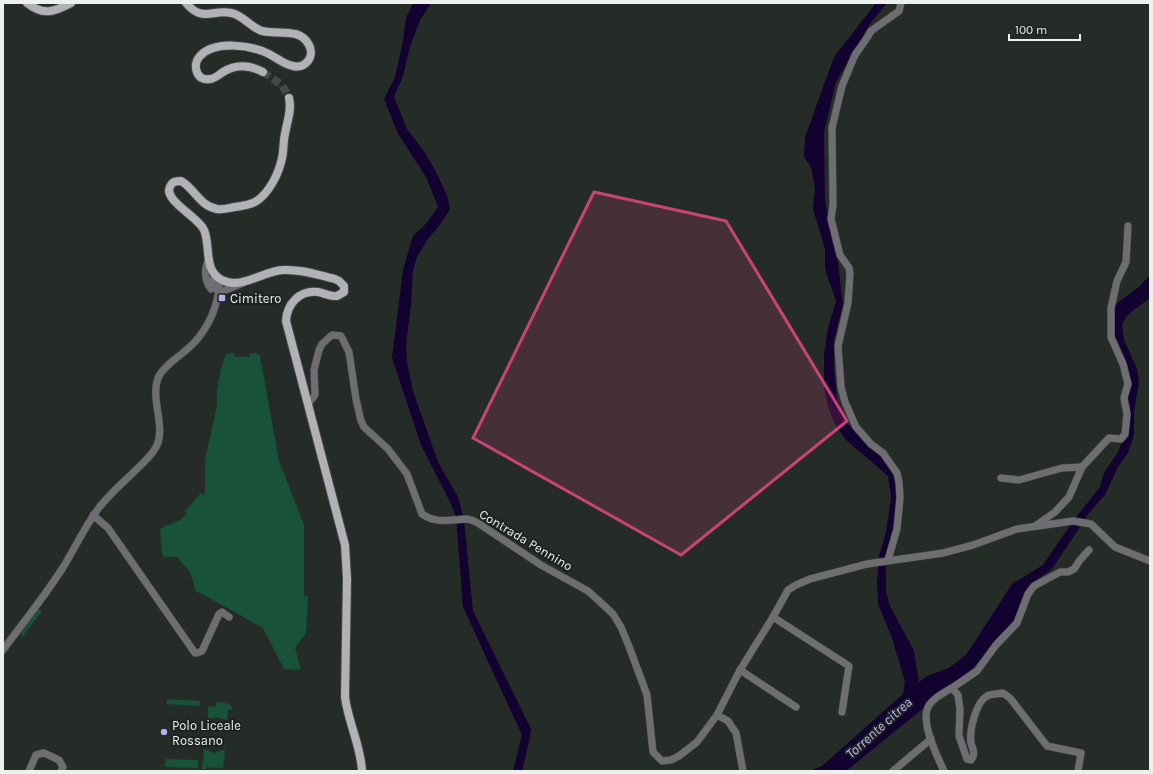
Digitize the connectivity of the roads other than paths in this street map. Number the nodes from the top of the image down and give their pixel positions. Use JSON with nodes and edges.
{"nodes":[{"id":1,"x":27,"y":3,"type":"edge"},
{"id":2,"x":71,"y":3,"type":"edge"},
{"id":3,"x":186,"y":3,"type":"edge"},
{"id":4,"x":900,"y":3,"type":"edge"},
{"id":5,"x":263,"y":72,"type":"tunnel mouth"},
{"id":6,"x":289,"y":98,"type":"tunnel mouth"},
{"id":7,"x":1128,"y":226,"type":"dead end"},
{"id":8,"x":209,"y":259,"type":"junction"},
{"id":9,"x":219,"y":278,"type":"junction"},
{"id":10,"x":247,"y":280,"type":"junction"},
{"id":11,"x":216,"y":289,"type":"junction"},
{"id":12,"x":309,"y":403,"type":"dead end"},
{"id":13,"x":1082,"y":466,"type":"junction"},
{"id":14,"x":1001,"y":478,"type":"dead end"},
{"id":15,"x":93,"y":515,"type":"junction"},
{"id":16,"x":1033,"y":527,"type":"junction"},
{"id":17,"x":1089,"y":550,"type":"dead end"},
{"id":18,"x":888,"y":560,"type":"junction"},
{"id":19,"x":1150,"y":561,"type":"edge"},
{"id":20,"x":229,"y":617,"type":"dead end"},
{"id":21,"x":773,"y":617,"type":"junction"},
{"id":22,"x":3,"y":650,"type":"edge"},
{"id":23,"x":740,"y":670,"type":"junction"},
{"id":24,"x":952,"y":688,"type":"junction"},
{"id":25,"x":796,"y":707,"type":"dead end"},
{"id":26,"x":842,"y":712,"type":"dead end"},
{"id":27,"x":717,"y":714,"type":"junction"},
{"id":28,"x":931,"y":739,"type":"junction"},
{"id":29,"x":29,"y":771,"type":"edge"},
{"id":30,"x":61,"y":771,"type":"edge"},
{"id":31,"x":362,"y":771,"type":"edge"},
{"id":32,"x":743,"y":771,"type":"edge"},
{"id":33,"x":893,"y":771,"type":"edge"},
{"id":34,"x":944,"y":771,"type":"edge"},
{"id":35,"x":1078,"y":771,"type":"edge"}],
"edges":[{"from":1,"to":2,"type":"main road"},
{"from":3,"to":5,"type":"main road"},
{"from":4,"to":18,"type":"street"},
{"from":6,"to":8,"type":"main road"},
{"from":7,"to":13,"type":"street","name":"Contrada Pennino"},
{"from":8,"to":9,"type":"main road"},
{"from":8,"to":11,"type":"street"},
{"from":9,"to":10,"type":"main road"},
{"from":9,"to":11,"type":"street"},
{"from":10,"to":11,"type":"street"},
{"from":10,"to":31,"type":"main road"},
{"from":11,"to":15,"type":"street"},
{"from":12,"to":27,"type":"street","name":"Contrada Pennino"},
{"from":13,"to":14,"type":"street"},
{"from":13,"to":16,"type":"street","name":"Contrada Pennino"},
{"from":15,"to":20,"type":"street"},
{"from":15,"to":22,"type":"street"},
{"from":16,"to":18,"type":"street","name":"Contrada Pennino"},
{"from":16,"to":19,"type":"street","name":"Contrada Pennino"},
{"from":17,"to":24,"type":"street"},
{"from":18,"to":21,"type":"street","name":"Contrada Pennino"},
{"from":21,"to":23,"type":"street","name":"Contrada Pennino"},
{"from":21,"to":26,"type":"street"},
{"from":23,"to":25,"type":"street"},
{"from":23,"to":27,"type":"street","name":"Contrada Pennino"},
{"from":24,"to":28,"type":"street"},
{"from":24,"to":35,"type":"street"},
{"from":27,"to":32,"type":"street"},
{"from":28,"to":33,"type":"street"},
{"from":28,"to":34,"type":"street"},
{"from":29,"to":30,"type":"street"}]}
